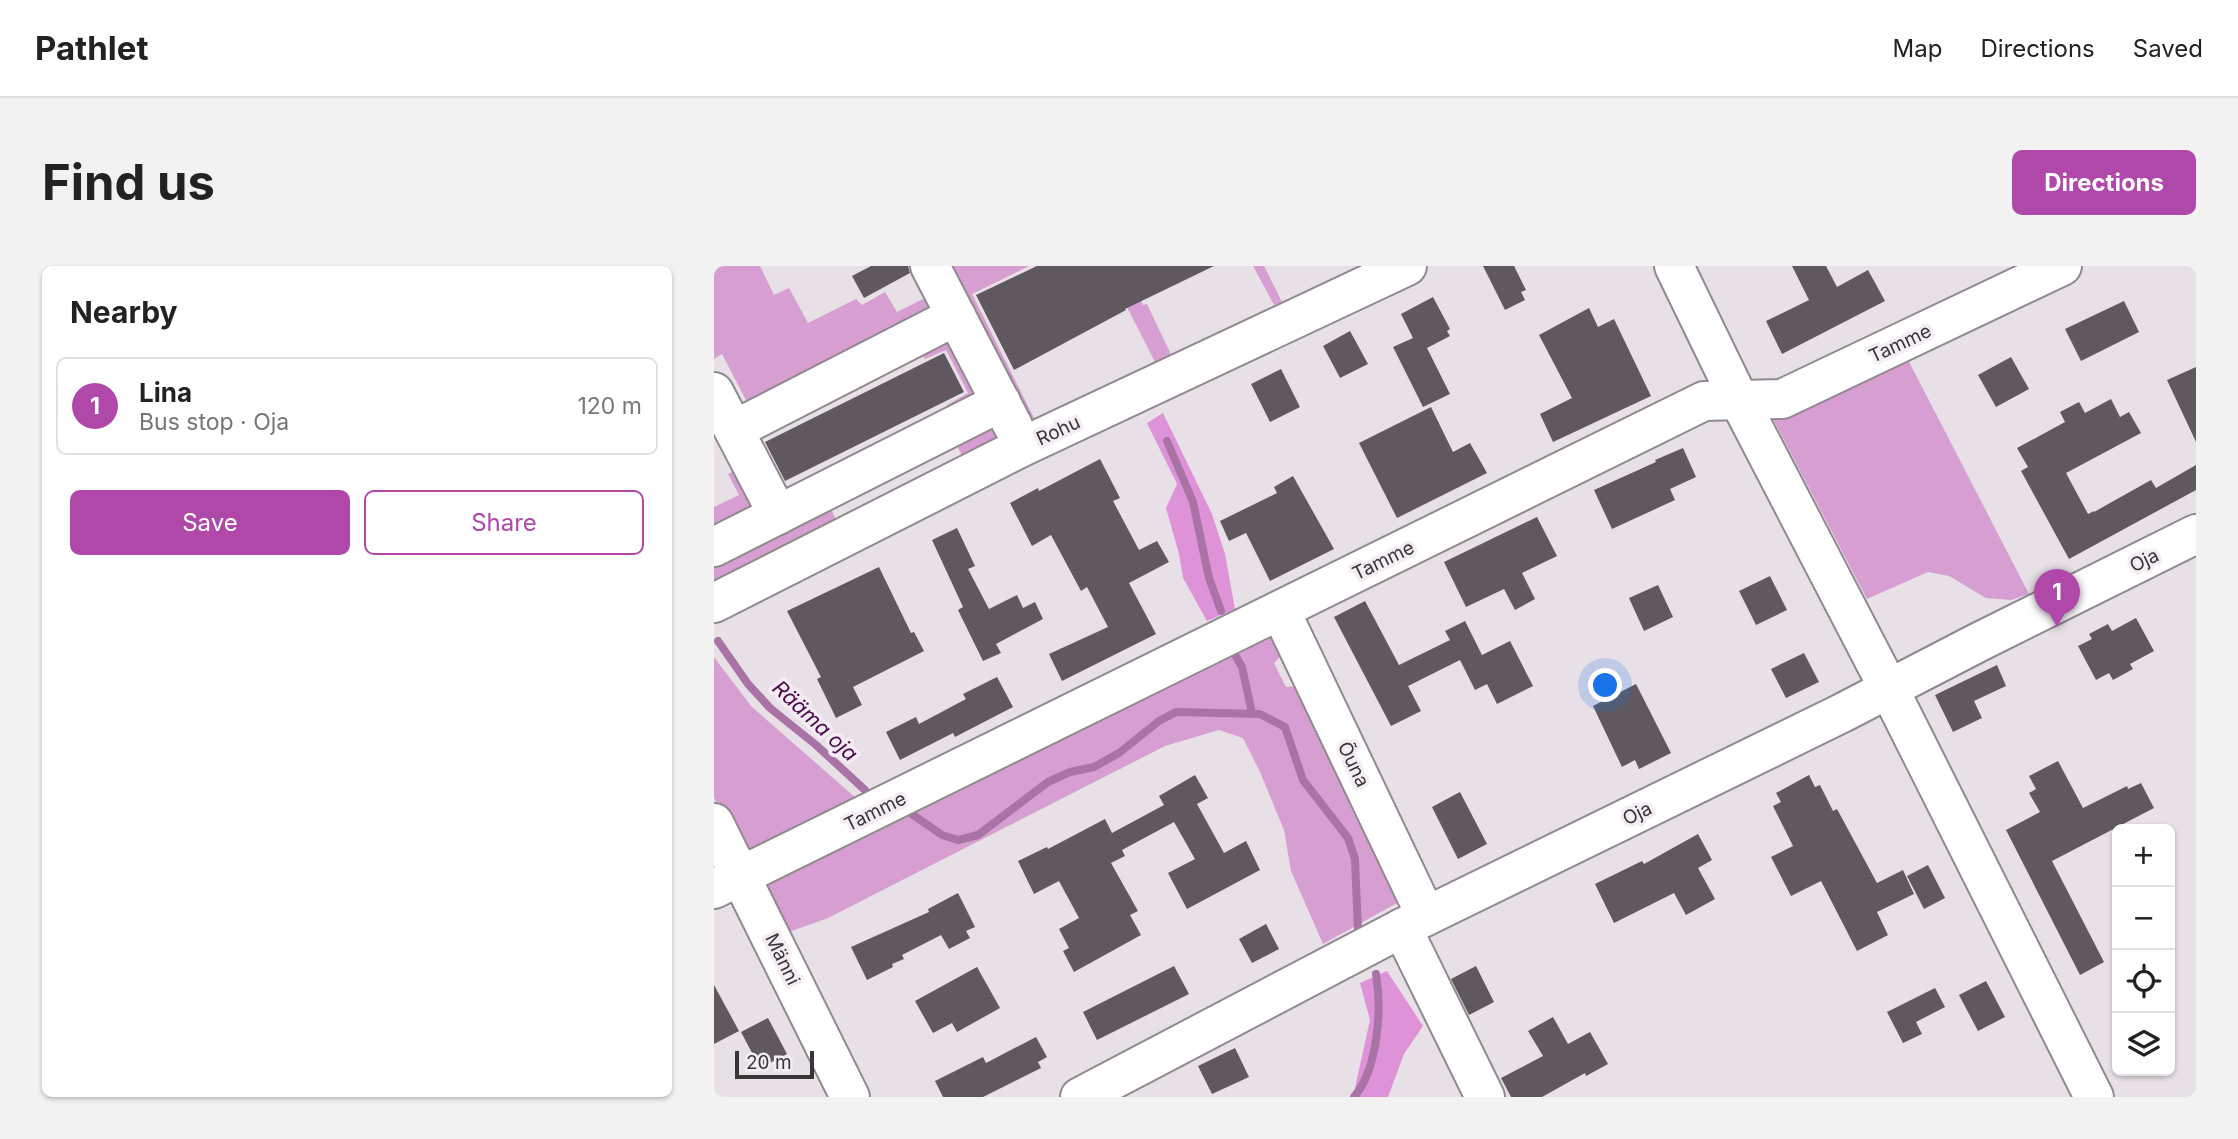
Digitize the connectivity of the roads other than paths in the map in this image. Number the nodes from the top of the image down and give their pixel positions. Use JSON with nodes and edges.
{"nodes":[{"id":1,"x":930,"y":266,"type":"edge"},
{"id":2,"x":1407,"y":266,"type":"edge"},
{"id":3,"x":1674,"y":266,"type":"edge"},
{"id":4,"x":2062,"y":266,"type":"edge"},
{"id":5,"x":956,"y":316,"type":"junction"},
{"id":6,"x":714,"y":392,"type":"edge"},
{"id":7,"x":1739,"y":400,"type":"junction"},
{"id":8,"x":1001,"y":402,"type":"junction"},
{"id":9,"x":734,"y":430,"type":"junction"},
{"id":10,"x":1024,"y":446,"type":"junction"},
{"id":11,"x":778,"y":515,"type":"junction"},
{"id":12,"x":2196,"y":534,"type":"edge"},
{"id":13,"x":714,"y":547,"type":"edge"},
{"id":14,"x":714,"y":603,"type":"edge"},
{"id":15,"x":1280,"y":612,"type":"junction"},
{"id":16,"x":1889,"y":689,"type":"junction"},
{"id":17,"x":714,"y":822,"type":"edge"},
{"id":18,"x":728,"y":883,"type":"edge"},
{"id":19,"x":1414,"y":922,"type":"junction"},
{"id":20,"x":850,"y":1097,"type":"edge"},
{"id":21,"x":1080,"y":1097,"type":"edge"},
{"id":22,"x":1485,"y":1097,"type":"edge"},
{"id":23,"x":2094,"y":1097,"type":"edge"}],
"edges":[{"from":1,"to":5,"type":"street"},
{"from":2,"to":10,"type":"street","name":"Rohu"},
{"from":3,"to":7,"type":"street"},
{"from":4,"to":7,"type":"street","name":"Tamme"},
{"from":5,"to":8,"type":"street"},
{"from":5,"to":9,"type":"street"},
{"from":6,"to":9,"type":"street"},
{"from":7,"to":15,"type":"street","name":"Tamme"},
{"from":7,"to":16,"type":"street"},
{"from":8,"to":10,"type":"street"},
{"from":8,"to":11,"type":"street"},
{"from":9,"to":11,"type":"street"},
{"from":10,"to":14,"type":"street","name":"Rohu"},
{"from":11,"to":13,"type":"street"},
{"from":12,"to":16,"type":"street","name":"Oja"},
{"from":15,"to":18,"type":"street","name":"Tamme"},
{"from":15,"to":19,"type":"street","name":"Õuna"},
{"from":16,"to":19,"type":"street","name":"Oja"},
{"from":16,"to":23,"type":"street"},
{"from":17,"to":18,"type":"street","name":"Männi"},
{"from":18,"to":20,"type":"street","name":"Männi"},
{"from":19,"to":21,"type":"street","name":"Oja"},
{"from":19,"to":22,"type":"street","name":"Õuna"}]}
